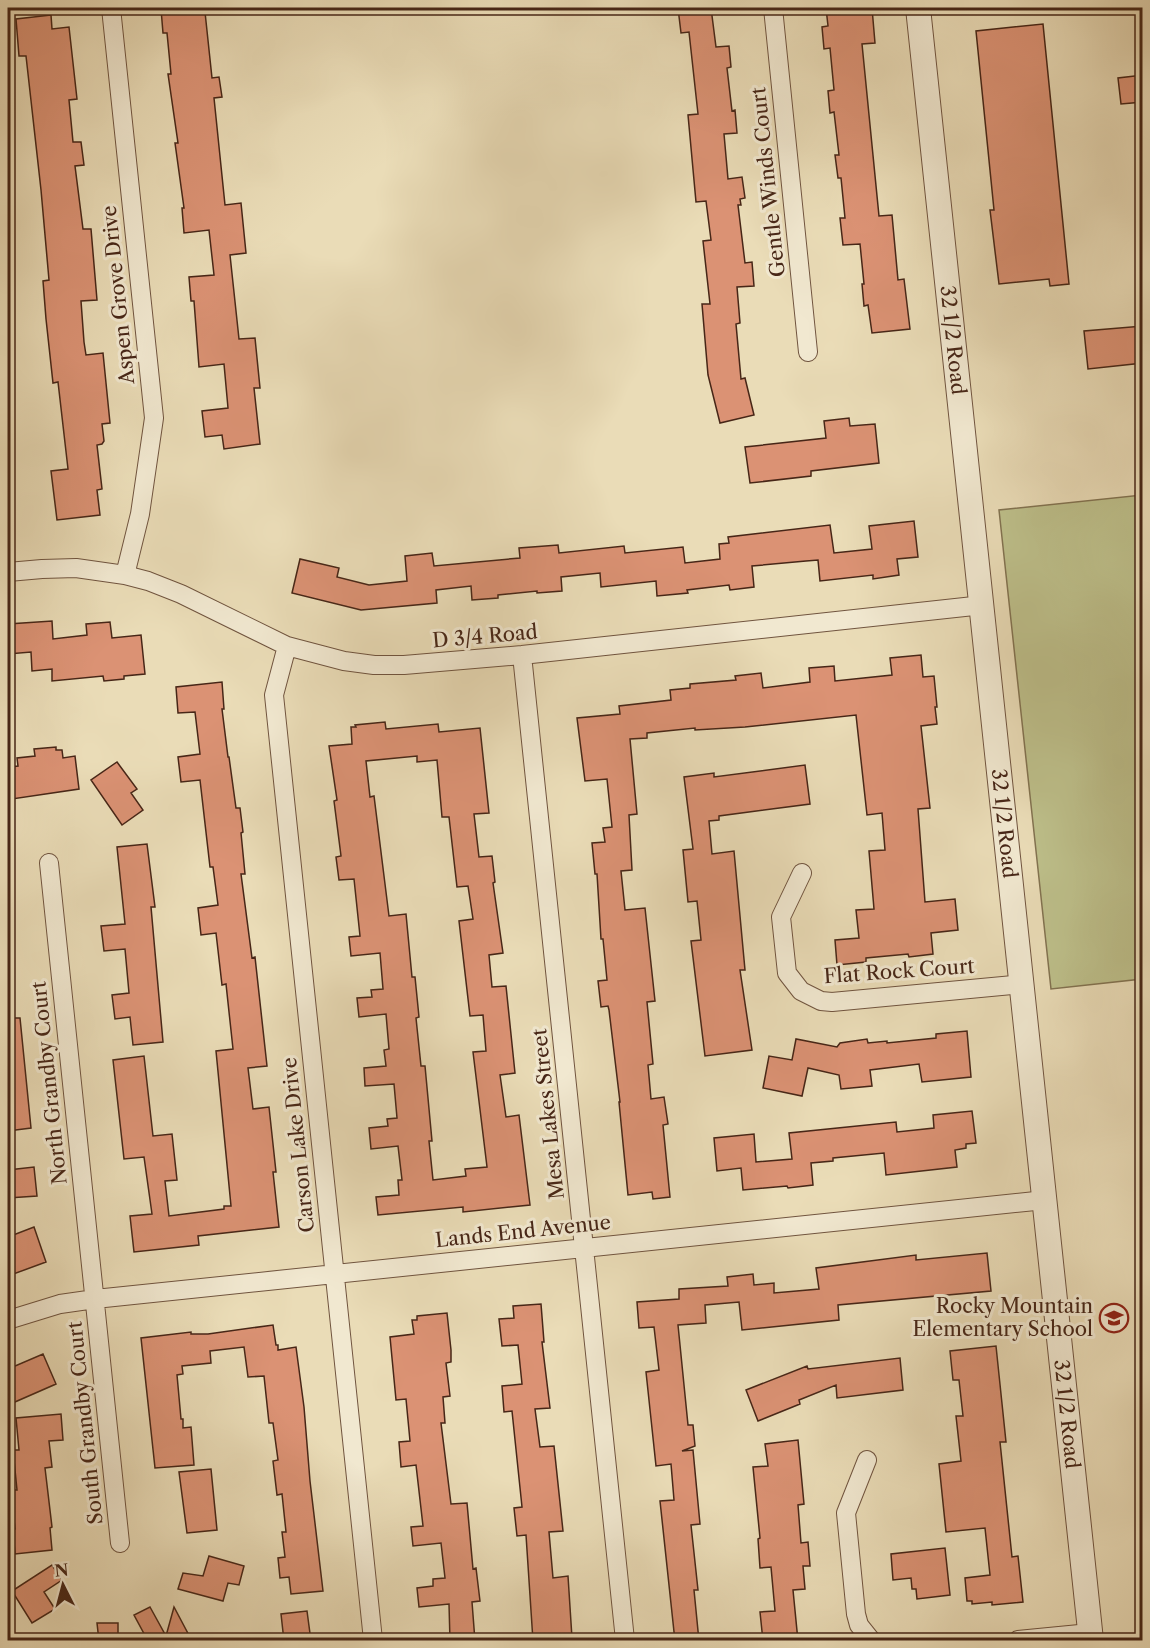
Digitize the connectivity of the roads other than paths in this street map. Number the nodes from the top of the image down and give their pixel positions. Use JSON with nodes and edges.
{"nodes":[{"id":1,"x":111,"y":8,"type":"edge"},
{"id":2,"x":773,"y":8,"type":"edge"},
{"id":3,"x":918,"y":8,"type":"edge"},
{"id":4,"x":808,"y":352,"type":"dead end"},
{"id":5,"x":8,"y":572,"type":"edge"},
{"id":6,"x":124,"y":576,"type":"junction"},
{"id":7,"x":983,"y":605,"type":"junction"},
{"id":8,"x":287,"y":646,"type":"junction"},
{"id":9,"x":522,"y":655,"type":"junction"},
{"id":10,"x":49,"y":863,"type":"dead end"},
{"id":11,"x":802,"y":873,"type":"dead end"},
{"id":12,"x":1023,"y":984,"type":"junction"},
{"id":13,"x":1045,"y":1200,"type":"junction"},
{"id":14,"x":584,"y":1248,"type":"junction"},
{"id":15,"x":334,"y":1274,"type":"junction"},
{"id":16,"x":94,"y":1299,"type":"junction"},
{"id":17,"x":8,"y":1320,"type":"edge"},
{"id":18,"x":867,"y":1460,"type":"dead end"},
{"id":19,"x":120,"y":1544,"type":"dead end"},
{"id":20,"x":1091,"y":1637,"type":"edge"},
{"id":21,"x":373,"y":1641,"type":"edge"},
{"id":22,"x":625,"y":1641,"type":"edge"},
{"id":23,"x":871,"y":1641,"type":"edge"},
{"id":24,"x":1018,"y":1641,"type":"edge"}],
"edges":[{"from":1,"to":6,"type":"street","name":"Aspen Grove Drive"},
{"from":2,"to":4,"type":"street","name":"Gentle Winds Court"},
{"from":3,"to":7,"type":"street","name":"32 1/2 Road"},
{"from":5,"to":6,"type":"street","name":"D 3/4 Road"},
{"from":6,"to":8,"type":"street","name":"D 3/4 Road"},
{"from":7,"to":9,"type":"street","name":"D 3/4 Road"},
{"from":7,"to":12,"type":"street","name":"32 1/2 Road"},
{"from":8,"to":9,"type":"street","name":"D 3/4 Road"},
{"from":8,"to":15,"type":"street","name":"Carson Lake Drive"},
{"from":9,"to":14,"type":"street","name":"Mesa Lakes Street"},
{"from":10,"to":16,"type":"street","name":"North Grandby Court"},
{"from":11,"to":12,"type":"street","name":"Flat Rock Court"},
{"from":12,"to":13,"type":"street","name":"32 1/2 Road"},
{"from":13,"to":14,"type":"street","name":"Lands End Avenue"},
{"from":13,"to":20,"type":"street","name":"32 1/2 Road"},
{"from":14,"to":15,"type":"street","name":"Lands End Avenue"},
{"from":14,"to":22,"type":"street","name":"Mesa Lakes Street"},
{"from":15,"to":16,"type":"street","name":"Lands End Avenue"},
{"from":15,"to":21,"type":"street","name":"Carson Lake Drive"},
{"from":16,"to":17,"type":"street","name":"Lands End Avenue"},
{"from":16,"to":19,"type":"street","name":"South Grandby Court"},
{"from":18,"to":23,"type":"street"},
{"from":20,"to":24,"type":"street"}]}
